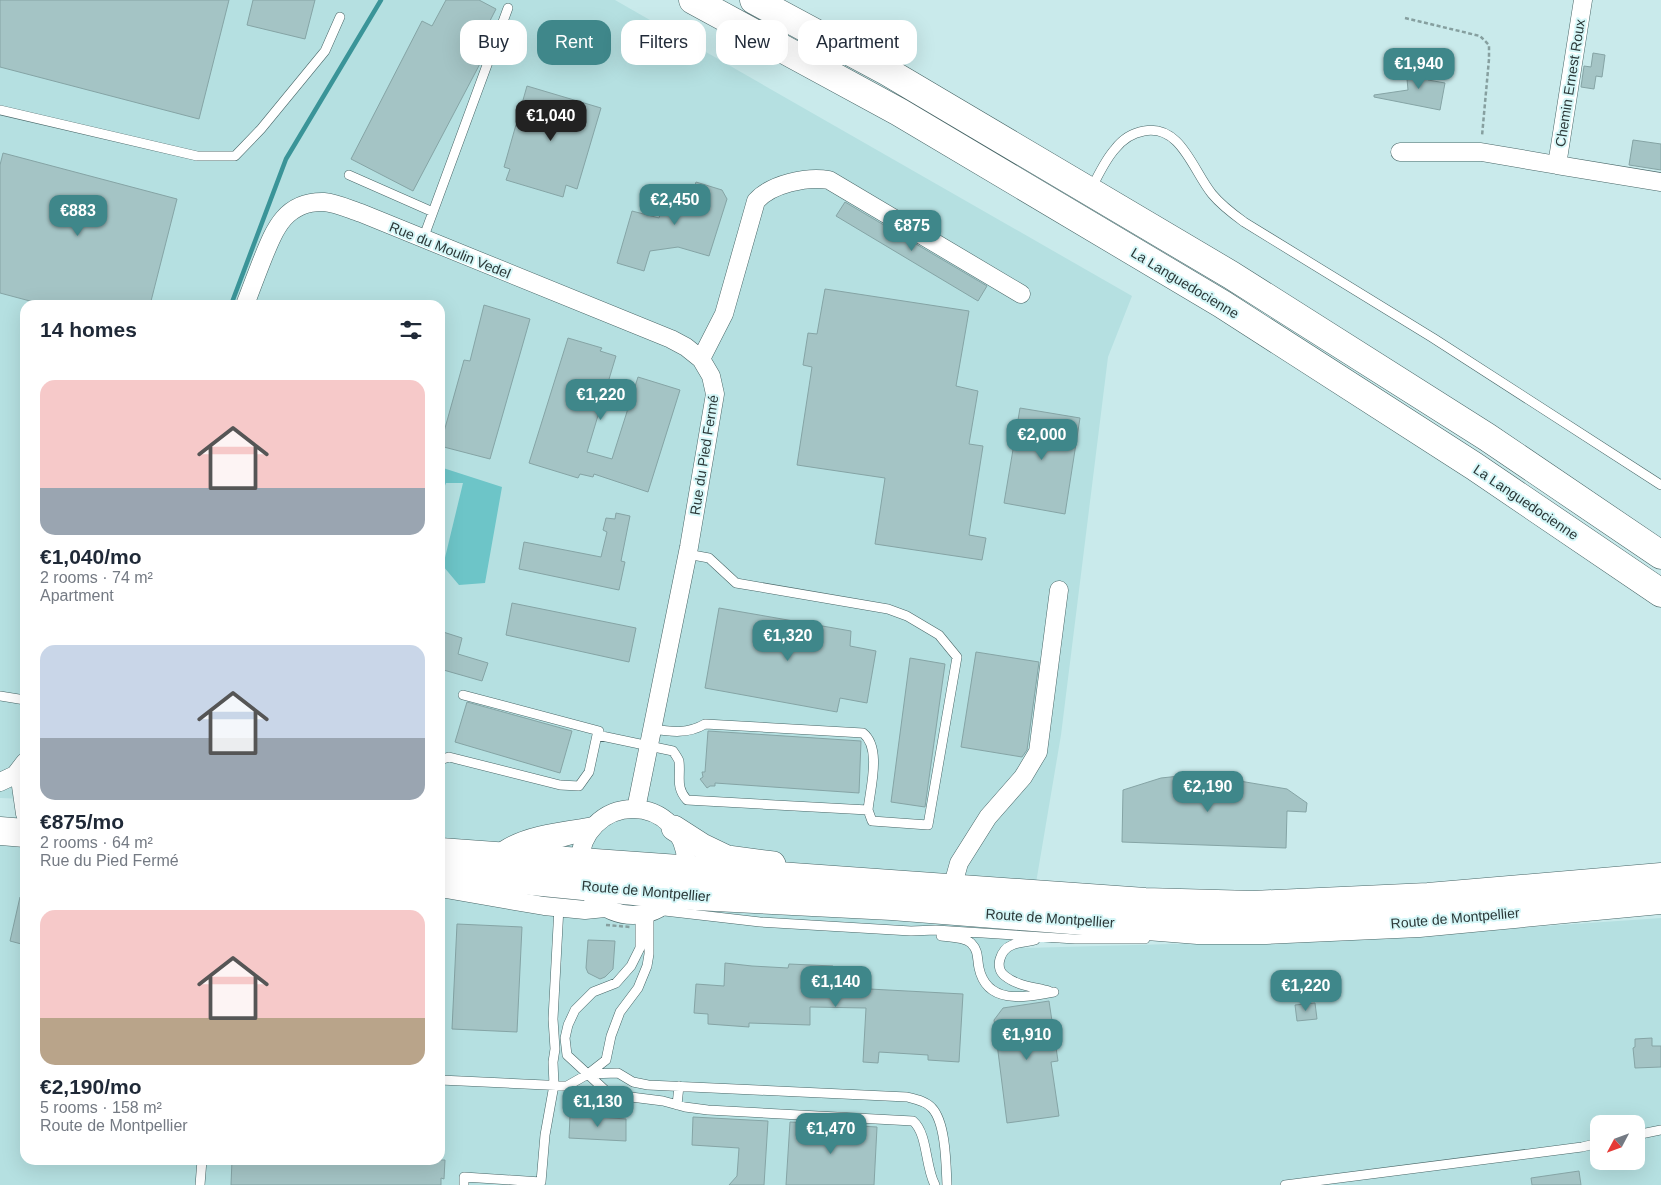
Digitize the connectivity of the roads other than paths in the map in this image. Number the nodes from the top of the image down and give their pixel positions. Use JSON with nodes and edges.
{"nodes":[{"id":1,"x":693,"y":0,"type":"edge"},
{"id":2,"x":754,"y":0,"type":"edge"},
{"id":3,"x":1584,"y":0,"type":"edge"},
{"id":4,"x":508,"y":8,"type":"dead end"},
{"id":5,"x":340,"y":17,"type":"dead end"},
{"id":6,"x":0,"y":110,"type":"edge"},
{"id":7,"x":1400,"y":152,"type":"dead end"},
{"id":8,"x":1557,"y":165,"type":"junction"},
{"id":9,"x":349,"y":175,"type":"dead end"},
{"id":10,"x":1661,"y":182,"type":"edge"},
{"id":11,"x":1090,"y":192,"type":"junction"},
{"id":12,"x":433,"y":212,"type":"junction"},
{"id":13,"x":423,"y":239,"type":"junction"},
{"id":14,"x":1021,"y":294,"type":"dead end"},
{"id":15,"x":247,"y":300,"type":"edge"},
{"id":16,"x":701,"y":359,"type":"junction"},
{"id":17,"x":1661,"y":485,"type":"edge"},
{"id":18,"x":687,"y":554,"type":"junction"},
{"id":19,"x":1661,"y":555,"type":"edge"},
{"id":20,"x":1059,"y":590,"type":"dead end"},
{"id":21,"x":1661,"y":593,"type":"edge"},
{"id":22,"x":463,"y":695,"type":"dead end"},
{"id":23,"x":0,"y":696,"type":"edge"},
{"id":24,"x":20,"y":699,"type":"edge"},
{"id":25,"x":597,"y":735,"type":"junction"},
{"id":26,"x":651,"y":738,"type":"junction"},
{"id":27,"x":445,"y":758,"type":"edge"},
{"id":28,"x":20,"y":768,"type":"edge"},
{"id":29,"x":0,"y":782,"type":"edge"},
{"id":30,"x":636,"y":809,"type":"junction"},
{"id":31,"x":868,"y":810,"type":"junction"},
{"id":32,"x":0,"y":814,"type":"edge"},
{"id":33,"x":20,"y":815,"type":"edge"},
{"id":34,"x":595,"y":825,"type":"junction"},
{"id":35,"x":674,"y":828,"type":"junction"},
{"id":36,"x":0,"y":831,"type":"edge"},
{"id":37,"x":20,"y":833,"type":"edge"},
{"id":38,"x":445,"y":852,"type":"edge"},
{"id":39,"x":486,"y":853,"type":"junction"},
{"id":40,"x":445,"y":872,"type":"edge"},
{"id":41,"x":582,"y":874,"type":"junction"},
{"id":42,"x":1661,"y":877,"type":"edge"},
{"id":43,"x":902,"y":884,"type":"junction"},
{"id":44,"x":952,"y":888,"type":"junction"},
{"id":45,"x":445,"y":889,"type":"edge"},
{"id":46,"x":1661,"y":900,"type":"edge"},
{"id":47,"x":661,"y":901,"type":"junction"},
{"id":48,"x":558,"y":908,"type":"junction"},
{"id":49,"x":605,"y":908,"type":"junction"},
{"id":50,"x":1198,"y":930,"type":"junction"},
{"id":51,"x":911,"y":931,"type":"junction"},
{"id":52,"x":1044,"y":938,"type":"junction"},
{"id":53,"x":588,"y":1074,"type":"junction"},
{"id":54,"x":445,"y":1080,"type":"edge"},
{"id":55,"x":554,"y":1085,"type":"junction"},
{"id":56,"x":679,"y":1086,"type":"junction"},
{"id":57,"x":677,"y":1105,"type":"junction"},
{"id":58,"x":1661,"y":1130,"type":"edge"},
{"id":59,"x":1645,"y":1133,"type":"edge"},
{"id":60,"x":1590,"y":1145,"type":"edge"},
{"id":61,"x":202,"y":1165,"type":"edge"},
{"id":62,"x":200,"y":1185,"type":"edge"},
{"id":63,"x":464,"y":1185,"type":"edge"},
{"id":64,"x":935,"y":1185,"type":"edge"},
{"id":65,"x":947,"y":1185,"type":"edge"},
{"id":66,"x":1285,"y":1185,"type":"edge"}],
"edges":[{"from":1,"to":21,"type":"main road","name":"La Languedocienne"},
{"from":2,"to":11,"type":"main road"},
{"from":3,"to":8,"type":"street","name":"Chemin Ernest Roux"},
{"from":4,"to":12,"type":"lane"},
{"from":5,"to":6,"type":"lane"},
{"from":7,"to":8,"type":"street","name":"Chemin Ernest Roux"},
{"from":8,"to":10,"type":"street","name":"Chemin Ernest Roux"},
{"from":9,"to":12,"type":"lane"},
{"from":11,"to":17,"type":"lane"},
{"from":11,"to":19,"type":"main road"},
{"from":12,"to":13,"type":"lane"},
{"from":13,"to":15,"type":"street","name":"Rue du Moulin Vedel"},
{"from":13,"to":16,"type":"street","name":"Rue du Moulin Vedel"},
{"from":14,"to":16,"type":"street"},
{"from":16,"to":18,"type":"street","name":"Rue du Pied Fermé"},
{"from":18,"to":26,"type":"street","name":"Rue du Pied Fermé"},
{"from":18,"to":31,"type":"lane"},
{"from":20,"to":44,"type":"street"},
{"from":22,"to":25,"type":"lane"},
{"from":23,"to":24,"type":"lane"},
{"from":25,"to":26,"type":"lane"},
{"from":25,"to":27,"type":"lane"},
{"from":26,"to":30,"type":"street","name":"Rue du Pied Fermé"},
{"from":26,"to":31,"type":"lane"},
{"from":26,"to":31,"type":"lane"},
{"from":28,"to":29,"type":"street"},
{"from":30,"to":34,"type":"street"},
{"from":30,"to":35,"type":"street"},
{"from":32,"to":33,"type":"main road"},
{"from":34,"to":39,"type":"street"},
{"from":34,"to":41,"type":"street"},
{"from":35,"to":43,"type":"street"},
{"from":35,"to":47,"type":"street"},
{"from":36,"to":37,"type":"main road"},
{"from":38,"to":39,"type":"main road","name":"Route de Montpellier"},
{"from":39,"to":41,"type":"main road","name":"Route de Montpellier"},
{"from":40,"to":41,"type":"main road","name":"Route de Montpellier"},
{"from":41,"to":47,"type":"main road","name":"Route de Montpellier"},
{"from":41,"to":49,"type":"street"},
{"from":42,"to":44,"type":"main road","name":"Route de Montpellier"},
{"from":43,"to":44,"type":"main road","name":"Route de Montpellier"},
{"from":43,"to":47,"type":"main road","name":"Route de Montpellier"},
{"from":45,"to":48,"type":"street"},
{"from":46,"to":50,"type":"main road","name":"Route de Montpellier"},
{"from":47,"to":49,"type":"street"},
{"from":47,"to":50,"type":"main road","name":"Route de Montpellier"},
{"from":47,"to":51,"type":"lane"},
{"from":47,"to":53,"type":"lane"},
{"from":47,"to":53,"type":"lane"},
{"from":48,"to":49,"type":"street"},
{"from":48,"to":55,"type":"lane"},
{"from":50,"to":52,"type":"lane"},
{"from":51,"to":52,"type":"lane"},
{"from":51,"to":52,"type":"lane"},
{"from":53,"to":55,"type":"lane"},
{"from":53,"to":56,"type":"lane"},
{"from":53,"to":57,"type":"lane"},
{"from":54,"to":55,"type":"lane"},
{"from":55,"to":63,"type":"lane"},
{"from":56,"to":57,"type":"lane"},
{"from":56,"to":65,"type":"lane"},
{"from":57,"to":64,"type":"lane"},
{"from":58,"to":59,"type":"lane"},
{"from":60,"to":66,"type":"lane"},
{"from":61,"to":62,"type":"lane"}]}
